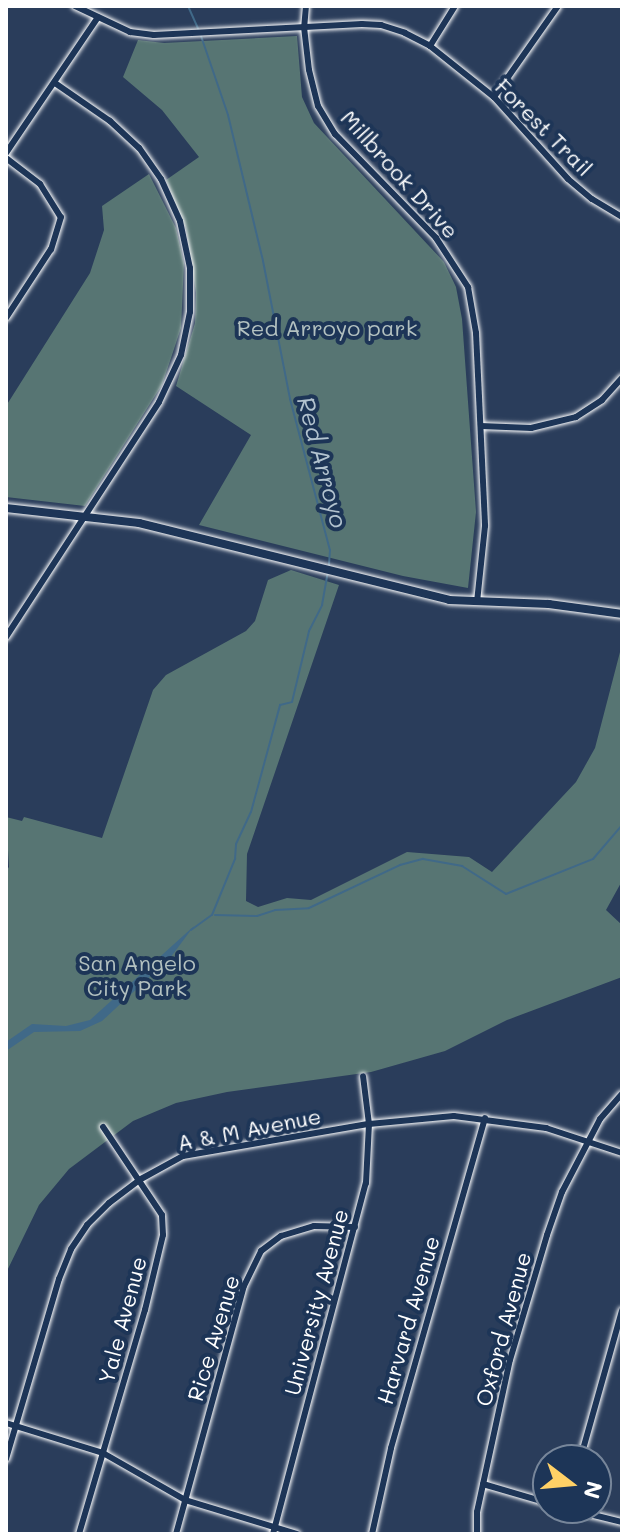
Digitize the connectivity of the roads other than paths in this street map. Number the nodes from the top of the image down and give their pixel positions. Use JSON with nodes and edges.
{"nodes":[{"id":1,"x":75,"y":6,"type":"edge"},
{"id":2,"x":306,"y":6,"type":"edge"},
{"id":3,"x":455,"y":6,"type":"edge"},
{"id":4,"x":558,"y":6,"type":"edge"},
{"id":5,"x":98,"y":17,"type":"junction"},
{"id":6,"x":304,"y":27,"type":"junction"},
{"id":7,"x":430,"y":46,"type":"junction"},
{"id":8,"x":55,"y":83,"type":"junction"},
{"id":9,"x":494,"y":97,"type":"junction"},
{"id":10,"x":6,"y":155,"type":"edge"},
{"id":11,"x":622,"y":217,"type":"edge"},
{"id":12,"x":6,"y":318,"type":"edge"},
{"id":13,"x":622,"y":378,"type":"edge"},
{"id":14,"x":481,"y":426,"type":"junction"},
{"id":15,"x":6,"y":508,"type":"edge"},
{"id":16,"x":87,"y":515,"type":"junction"},
{"id":17,"x":477,"y":602,"type":"junction"},
{"id":18,"x":622,"y":614,"type":"edge"},
{"id":19,"x":6,"y":637,"type":"edge"},
{"id":20,"x":363,"y":1076,"type":"dead end"},
{"id":21,"x":622,"y":1094,"type":"edge"},
{"id":22,"x":485,"y":1118,"type":"junction"},
{"id":23,"x":369,"y":1124,"type":"junction"},
{"id":24,"x":103,"y":1127,"type":"dead end"},
{"id":25,"x":589,"y":1140,"type":"junction"},
{"id":26,"x":622,"y":1153,"type":"edge"},
{"id":27,"x":141,"y":1179,"type":"junction"},
{"id":28,"x":355,"y":1227,"type":"junction"},
{"id":29,"x":622,"y":1311,"type":"edge"},
{"id":30,"x":6,"y":1423,"type":"edge"},
{"id":31,"x":15,"y":1425,"type":"junction"},
{"id":32,"x":585,"y":1444,"type":"edge"},
{"id":33,"x":103,"y":1453,"type":"junction"},
{"id":34,"x":6,"y":1459,"type":"edge"},
{"id":35,"x":483,"y":1484,"type":"junction"},
{"id":36,"x":532,"y":1498,"type":"edge"},
{"id":37,"x":185,"y":1500,"type":"junction"},
{"id":38,"x":274,"y":1531,"type":"edge"},
{"id":39,"x":79,"y":1534,"type":"edge"},
{"id":40,"x":176,"y":1534,"type":"edge"},
{"id":41,"x":297,"y":1534,"type":"edge"},
{"id":42,"x":372,"y":1534,"type":"edge"},
{"id":43,"x":477,"y":1534,"type":"edge"}],
"edges":[{"from":1,"to":5,"type":"street","name":"Forest Trail"},
{"from":2,"to":6,"type":"street","name":"Millbrook Drive"},
{"from":3,"to":7,"type":"street"},
{"from":4,"to":9,"type":"street"},
{"from":5,"to":6,"type":"street","name":"Forest Trail"},
{"from":5,"to":8,"type":"street"},
{"from":6,"to":7,"type":"street","name":"Forest Trail"},
{"from":6,"to":14,"type":"street","name":"Millbrook Drive"},
{"from":7,"to":9,"type":"street","name":"Forest Trail"},
{"from":8,"to":10,"type":"street"},
{"from":8,"to":16,"type":"street"},
{"from":9,"to":11,"type":"street","name":"Forest Trail"},
{"from":10,"to":12,"type":"street"},
{"from":13,"to":14,"type":"street"},
{"from":14,"to":17,"type":"street","name":"Millbrook Drive"},
{"from":15,"to":16,"type":"street"},
{"from":16,"to":17,"type":"street"},
{"from":16,"to":19,"type":"street"},
{"from":17,"to":18,"type":"street"},
{"from":20,"to":23,"type":"street","name":"University Avenue"},
{"from":21,"to":25,"type":"street","name":"Oxford Avenue"},
{"from":22,"to":23,"type":"street","name":"A & M Avenue"},
{"from":22,"to":25,"type":"street","name":"A & M Avenue"},
{"from":22,"to":42,"type":"street","name":"Harvard Avenue"},
{"from":23,"to":27,"type":"street","name":"A & M Avenue"},
{"from":23,"to":28,"type":"street","name":"University Avenue"},
{"from":24,"to":27,"type":"street","name":"Yale Avenue"},
{"from":25,"to":26,"type":"street","name":"A & M Avenue"},
{"from":25,"to":35,"type":"street","name":"Oxford Avenue"},
{"from":27,"to":31,"type":"street","name":"A & M Avenue"},
{"from":27,"to":33,"type":"street","name":"Yale Avenue"},
{"from":28,"to":37,"type":"street","name":"Rice Avenue"},
{"from":28,"to":38,"type":"street","name":"University Avenue"},
{"from":29,"to":32,"type":"street"},
{"from":30,"to":31,"type":"street"},
{"from":31,"to":33,"type":"street"},
{"from":31,"to":34,"type":"street","name":"A & M Avenue"},
{"from":33,"to":37,"type":"street"},
{"from":33,"to":39,"type":"street","name":"Yale Avenue"},
{"from":35,"to":36,"type":"street"},
{"from":35,"to":43,"type":"street","name":"Oxford Avenue"},
{"from":37,"to":38,"type":"street"},
{"from":37,"to":40,"type":"street","name":"Rice Avenue"},
{"from":38,"to":41,"type":"street"}]}
